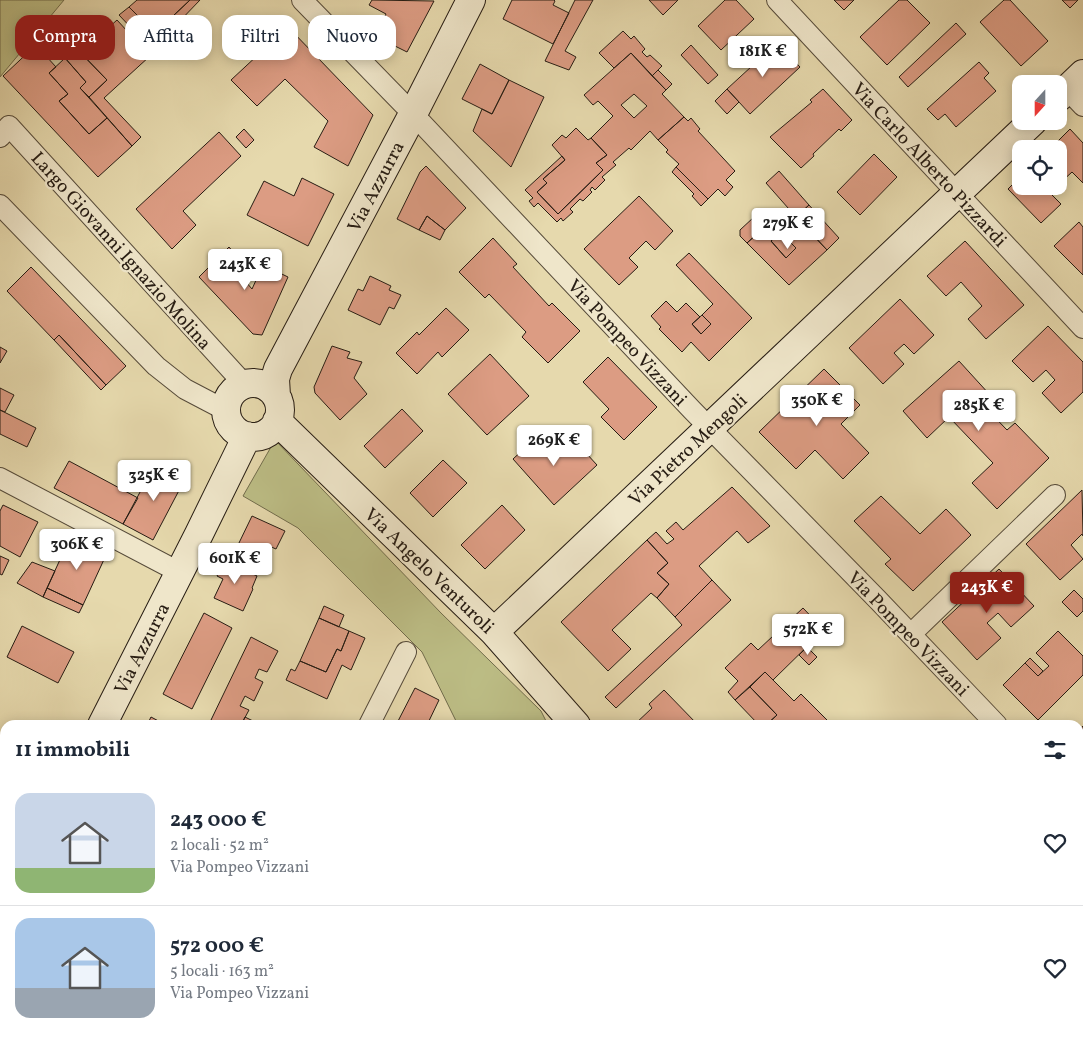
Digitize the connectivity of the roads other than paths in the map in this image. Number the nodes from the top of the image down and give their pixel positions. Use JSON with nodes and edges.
{"nodes":[{"id":1,"x":302,"y":0,"type":"edge"},
{"id":2,"x":471,"y":0,"type":"edge"},
{"id":3,"x":777,"y":0,"type":"edge"},
{"id":4,"x":413,"y":114,"type":"junction"},
{"id":5,"x":1024,"y":130,"type":"edge"},
{"id":6,"x":0,"y":137,"type":"edge"},
{"id":7,"x":958,"y":193,"type":"junction"},
{"id":8,"x":0,"y":206,"type":"edge"},
{"id":9,"x":1083,"y":328,"type":"edge"},
{"id":10,"x":266,"y":391,"type":"junction"},
{"id":11,"x":227,"y":411,"type":"junction"},
{"id":12,"x":710,"y":428,"type":"junction"},
{"id":13,"x":247,"y":436,"type":"junction"},
{"id":14,"x":0,"y":478,"type":"edge"},
{"id":15,"x":1055,"y":495,"type":"dead end"},
{"id":16,"x":179,"y":572,"type":"junction"},
{"id":17,"x":494,"y":632,"type":"junction"},
{"id":18,"x":911,"y":634,"type":"junction"},
{"id":19,"x":406,"y":652,"type":"dead end"},
{"id":20,"x":105,"y":720,"type":"edge"},
{"id":21,"x":372,"y":720,"type":"edge"},
{"id":22,"x":572,"y":720,"type":"edge"},
{"id":23,"x":992,"y":720,"type":"edge"}],
"edges":[{"from":1,"to":4,"type":"street","name":"Via Pompeo Vizzani"},
{"from":2,"to":4,"type":"main road","name":"Via Azzurra"},
{"from":3,"to":7,"type":"street","name":"Via Carlo Alberto Pizzardi"},
{"from":4,"to":10,"type":"main road","name":"Via Azzurra"},
{"from":4,"to":12,"type":"street","name":"Via Pompeo Vizzani"},
{"from":5,"to":7,"type":"main road","name":"Via Pietro Mengoli"},
{"from":6,"to":10,"type":"street","name":"Largo Giovanni Ignazio Molina"},
{"from":7,"to":9,"type":"street","name":"Via Carlo Alberto Pizzardi"},
{"from":7,"to":12,"type":"main road","name":"Via Pietro Mengoli"},
{"from":8,"to":11,"type":"street"},
{"from":10,"to":11,"type":"main road"},
{"from":10,"to":13,"type":"main road"},
{"from":10,"to":17,"type":"main road","name":"Via Angelo Venturoli"},
{"from":11,"to":13,"type":"main road"},
{"from":12,"to":17,"type":"main road","name":"Via Pietro Mengoli"},
{"from":12,"to":18,"type":"street","name":"Via Pompeo Vizzani"},
{"from":13,"to":16,"type":"main road","name":"Via Azzurra"},
{"from":14,"to":16,"type":"street"},
{"from":15,"to":18,"type":"street"},
{"from":16,"to":20,"type":"main road","name":"Via Azzurra"},
{"from":17,"to":22,"type":"main road","name":"Via Angelo Venturoli"},
{"from":18,"to":23,"type":"street","name":"Via Pompeo Vizzani"},
{"from":19,"to":21,"type":"street"}]}
